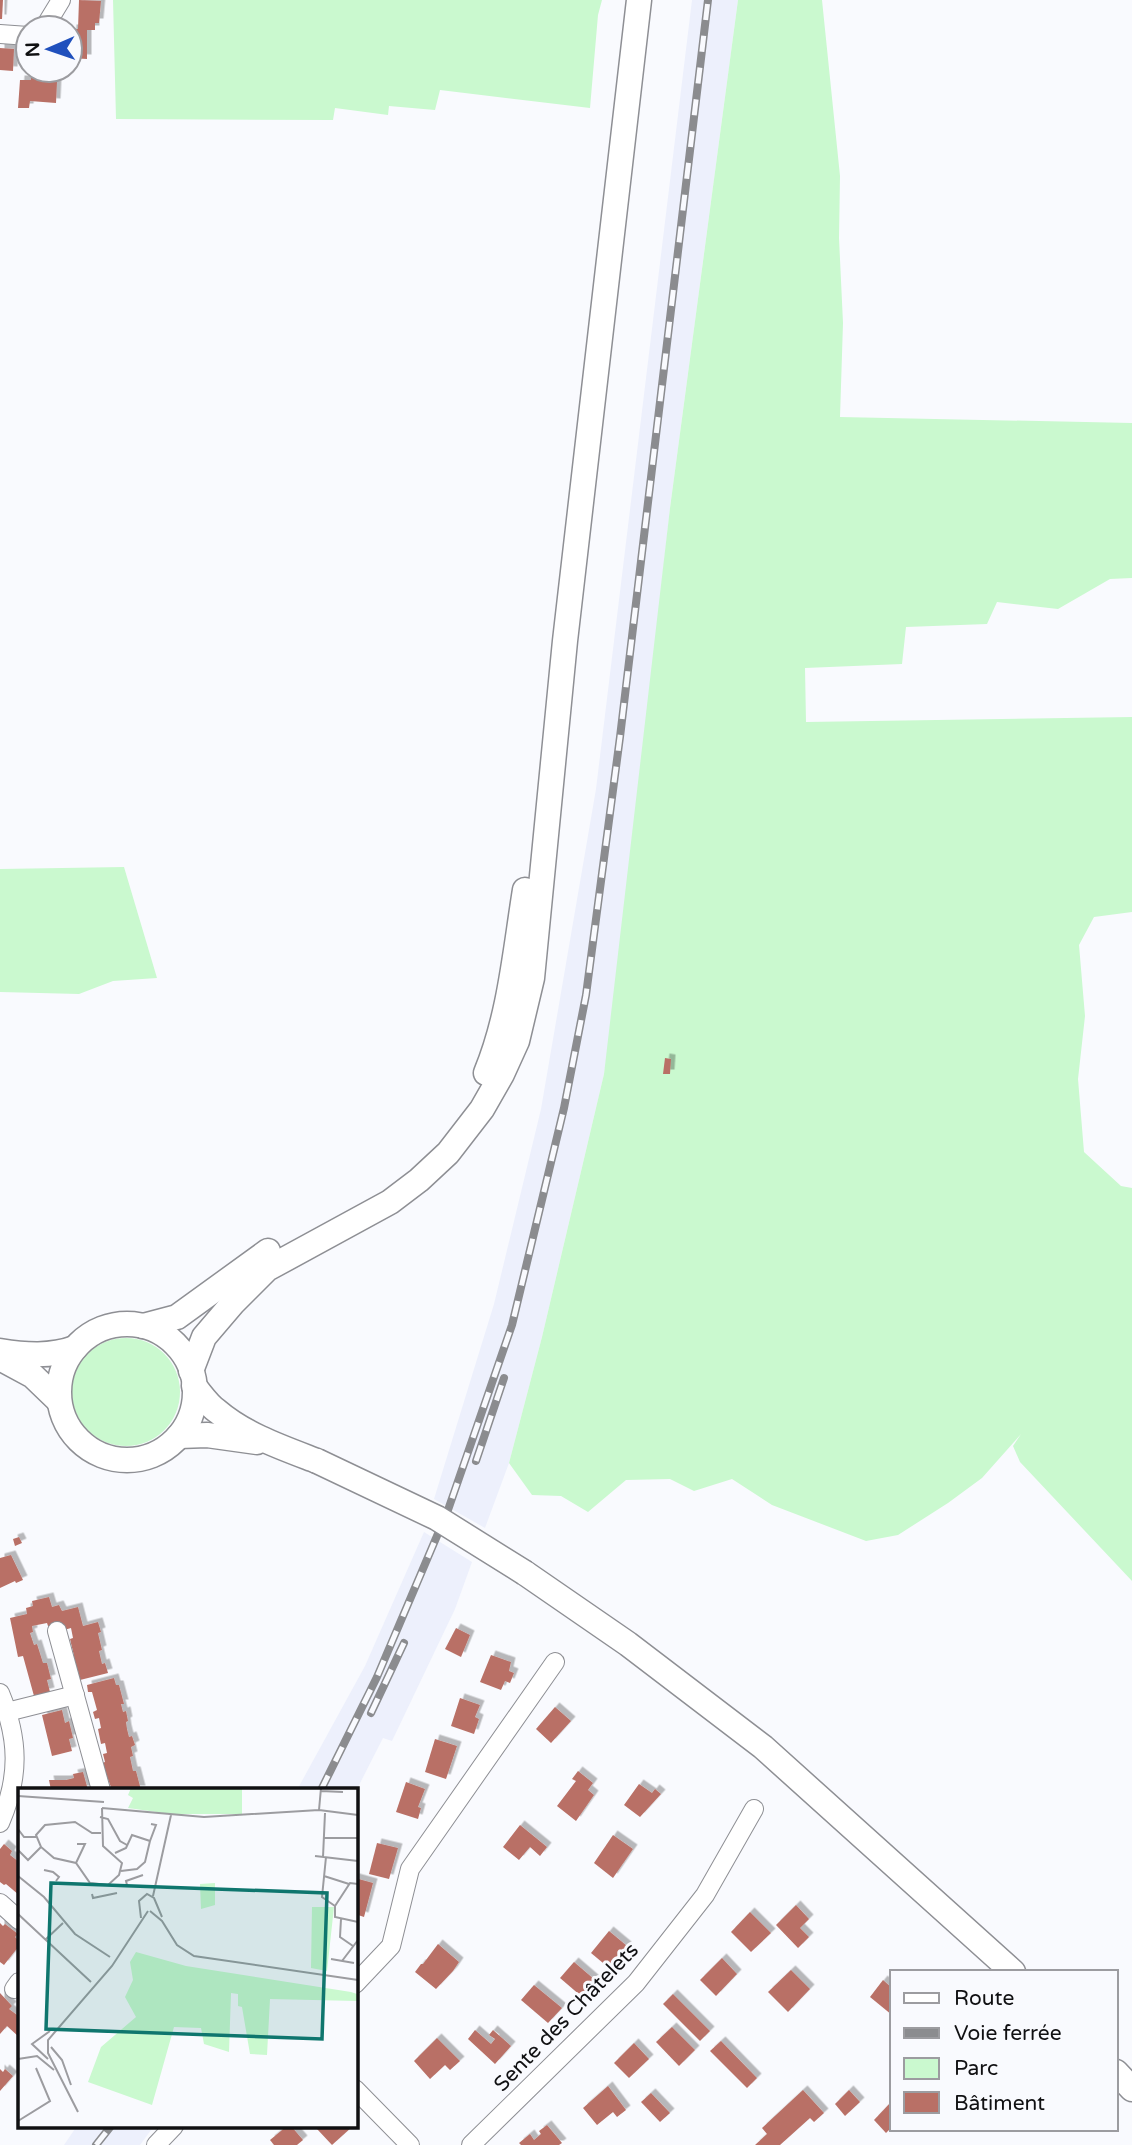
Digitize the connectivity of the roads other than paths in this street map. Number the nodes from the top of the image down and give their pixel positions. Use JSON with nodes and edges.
{"nodes":[{"id":1,"x":639,"y":0,"type":"edge"},
{"id":2,"x":565,"y":640,"type":"junction"},
{"id":3,"x":143,"y":1326,"type":"junction"},
{"id":4,"x":75,"y":1348,"type":"junction"},
{"id":5,"x":0,"y":1351,"type":"edge"},
{"id":6,"x":0,"y":1358,"type":"edge"},
{"id":7,"x":193,"y":1378,"type":"junction"},
{"id":8,"x":59,"y":1401,"type":"junction"},
{"id":9,"x":179,"y":1436,"type":"junction"},
{"id":10,"x":275,"y":1445,"type":"junction"},
{"id":11,"x":57,"y":1630,"type":"dead end"},
{"id":12,"x":555,"y":1662,"type":"dead end"},
{"id":13,"x":0,"y":1693,"type":"edge"},
{"id":14,"x":75,"y":1695,"type":"junction"},
{"id":15,"x":7,"y":1712,"type":"junction"},
{"id":16,"x":100,"y":1788,"type":"edge"},
{"id":17,"x":754,"y":1809,"type":"dead end"},
{"id":18,"x":0,"y":1823,"type":"edge"},
{"id":19,"x":0,"y":1903,"type":"edge"},
{"id":20,"x":18,"y":1919,"type":"edge"},
{"id":21,"x":1011,"y":1970,"type":"edge"},
{"id":22,"x":357,"y":1982,"type":"edge"},
{"id":23,"x":1118,"y":2074,"type":"edge"},
{"id":24,"x":1132,"y":2090,"type":"edge"},
{"id":25,"x":357,"y":2091,"type":"edge"},
{"id":26,"x":172,"y":2128,"type":"edge"},
{"id":27,"x":156,"y":2145,"type":"edge"},
{"id":28,"x":410,"y":2145,"type":"edge"},
{"id":29,"x":471,"y":2145,"type":"edge"}],
"edges":[{"from":1,"to":2,"type":"main road"},
{"from":2,"to":3,"type":"main road"},
{"from":2,"to":7,"type":"main road"},
{"from":3,"to":4,"type":"main road"},
{"from":3,"to":7,"type":"main road"},
{"from":4,"to":5,"type":"main road"},
{"from":4,"to":8,"type":"main road"},
{"from":6,"to":8,"type":"main road"},
{"from":7,"to":9,"type":"main road"},
{"from":7,"to":10,"type":"main road"},
{"from":8,"to":9,"type":"main road"},
{"from":9,"to":10,"type":"main road"},
{"from":10,"to":21,"type":"main road","bridge":true},
{"from":11,"to":14,"type":"street"},
{"from":12,"to":22,"type":"street"},
{"from":13,"to":15,"type":"street"},
{"from":14,"to":15,"type":"street"},
{"from":14,"to":16,"type":"street"},
{"from":15,"to":18,"type":"street"},
{"from":17,"to":29,"type":"street","name":"Sente des Châtelets"},
{"from":19,"to":20,"type":"street"},
{"from":23,"to":24,"type":"main road"},
{"from":25,"to":28,"type":"street"},
{"from":26,"to":27,"type":"street"}]}
